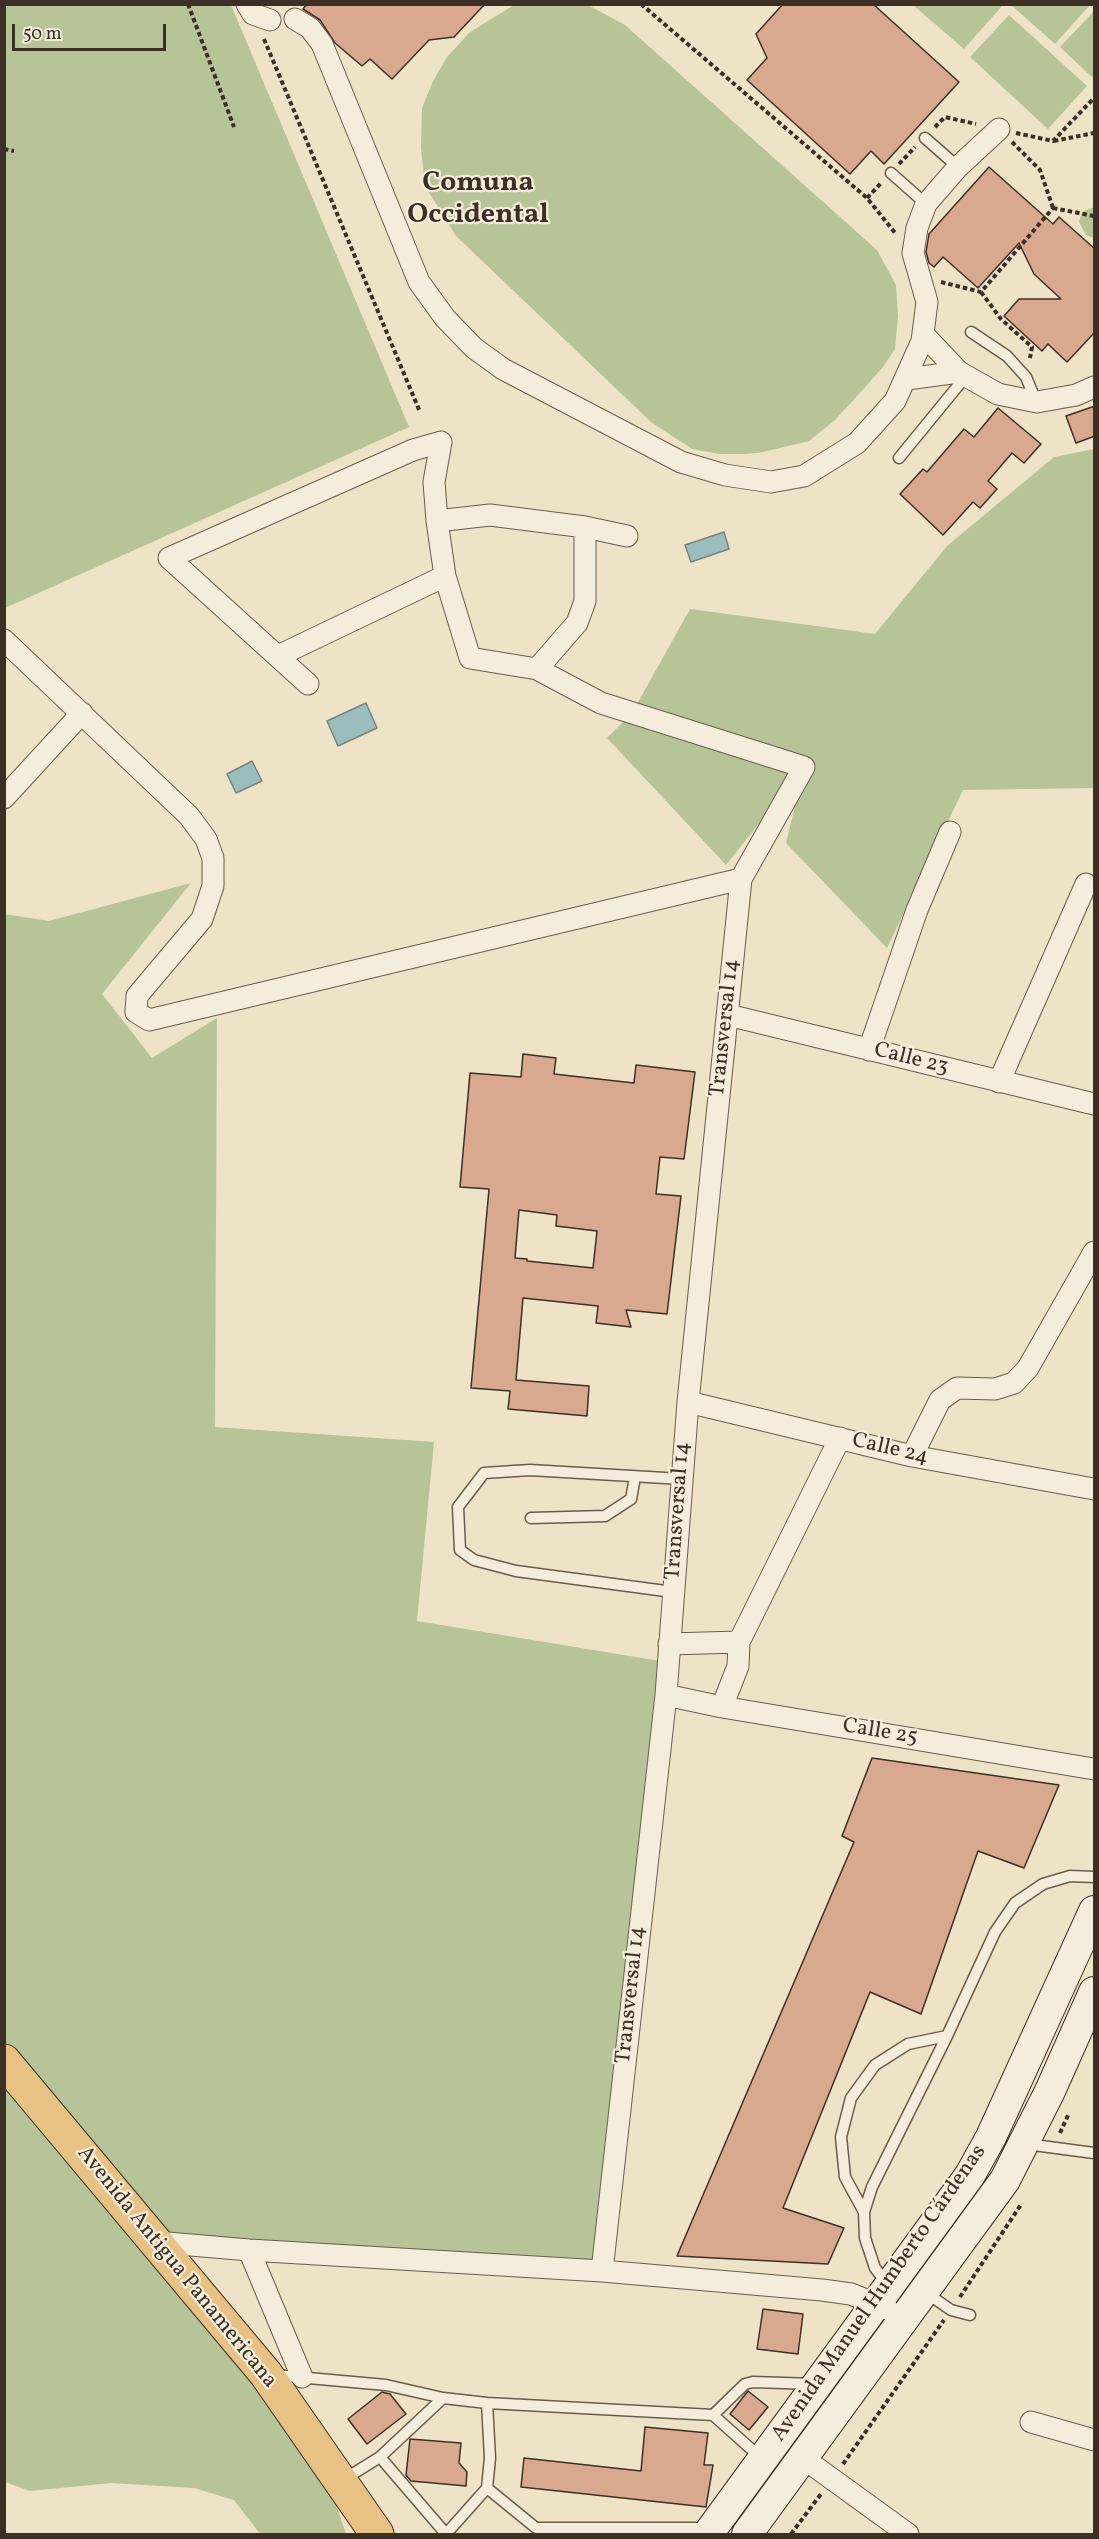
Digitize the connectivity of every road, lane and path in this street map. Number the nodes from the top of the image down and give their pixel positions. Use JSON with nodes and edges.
{"nodes":[{"id":1,"x":188,"y":4,"type":"edge"},
{"id":2,"x":641,"y":4,"type":"edge"},
{"id":3,"x":257,"y":13,"type":"edge"},
{"id":4,"x":295,"y":19,"type":"dead end"},
{"id":5,"x":1095,"y":98,"type":"edge"},
{"id":6,"x":234,"y":127,"type":"dead end"},
{"id":7,"x":999,"y":129,"type":"junction"},
{"id":8,"x":1095,"y":133,"type":"edge"},
{"id":9,"x":925,"y":138,"type":"junction"},
{"id":10,"x":1053,"y":141,"type":"junction"},
{"id":11,"x":4,"y":149,"type":"edge"},
{"id":12,"x":14,"y":151,"type":"dead end"},
{"id":13,"x":958,"y":167,"type":"junction"},
{"id":14,"x":891,"y":173,"type":"junction"},
{"id":15,"x":867,"y":198,"type":"junction"},
{"id":16,"x":926,"y":204,"type":"junction"},
{"id":17,"x":1053,"y":208,"type":"junction"},
{"id":18,"x":1095,"y":216,"type":"edge"},
{"id":19,"x":915,"y":263,"type":"junction"},
{"id":20,"x":981,"y":292,"type":"junction"},
{"id":21,"x":971,"y":332,"type":"dead end"},
{"id":22,"x":923,"y":334,"type":"junction"},
{"id":23,"x":1028,"y":364,"type":"dead end"},
{"id":24,"x":962,"y":374,"type":"junction"},
{"id":25,"x":907,"y":379,"type":"junction"},
{"id":26,"x":1095,"y":387,"type":"edge"},
{"id":27,"x":1036,"y":402,"type":"junction"},
{"id":28,"x":420,"y":412,"type":"dead end"},
{"id":29,"x":899,"y":458,"type":"dead end"},
{"id":30,"x":437,"y":521,"type":"junction"},
{"id":31,"x":585,"y":527,"type":"junction"},
{"id":32,"x":627,"y":536,"type":"dead end"},
{"id":33,"x":445,"y":576,"type":"junction"},
{"id":34,"x":4,"y":640,"type":"edge"},
{"id":35,"x":278,"y":656,"type":"junction"},
{"id":36,"x":537,"y":669,"type":"junction"},
{"id":37,"x":308,"y":684,"type":"dead end"},
{"id":38,"x":82,"y":713,"type":"junction"},
{"id":39,"x":4,"y":798,"type":"edge"},
{"id":40,"x":950,"y":832,"type":"dead end"},
{"id":41,"x":741,"y":879,"type":"junction"},
{"id":42,"x":1086,"y":884,"type":"dead end"},
{"id":43,"x":728,"y":1015,"type":"junction"},
{"id":44,"x":869,"y":1050,"type":"junction"},
{"id":45,"x":999,"y":1082,"type":"junction"},
{"id":46,"x":1095,"y":1104,"type":"edge"},
{"id":47,"x":1095,"y":1252,"type":"edge"},
{"id":48,"x":688,"y":1402,"type":"junction"},
{"id":49,"x":840,"y":1438,"type":"junction"},
{"id":50,"x":912,"y":1456,"type":"junction"},
{"id":51,"x":635,"y":1477,"type":"junction"},
{"id":52,"x":682,"y":1479,"type":"junction"},
{"id":53,"x":1095,"y":1489,"type":"edge"},
{"id":54,"x":531,"y":1518,"type":"dead end"},
{"id":55,"x":673,"y":1592,"type":"junction"},
{"id":56,"x":739,"y":1642,"type":"junction"},
{"id":57,"x":669,"y":1644,"type":"junction"},
{"id":58,"x":666,"y":1695,"type":"junction"},
{"id":59,"x":722,"y":1707,"type":"junction"},
{"id":60,"x":1095,"y":1769,"type":"edge"},
{"id":61,"x":1095,"y":1877,"type":"edge"},
{"id":62,"x":1095,"y":1911,"type":"edge"},
{"id":63,"x":1095,"y":1992,"type":"edge"},
{"id":64,"x":947,"y":2036,"type":"junction"},
{"id":65,"x":4,"y":2061,"type":"edge"},
{"id":66,"x":1024,"y":2144,"type":"junction"},
{"id":67,"x":1095,"y":2153,"type":"edge"},
{"id":68,"x":864,"y":2212,"type":"junction"},
{"id":69,"x":156,"y":2242,"type":"junction"},
{"id":70,"x":249,"y":2250,"type":"junction"},
{"id":71,"x":602,"y":2271,"type":"junction"},
{"id":72,"x":925,"y":2292,"type":"junction"},
{"id":73,"x":882,"y":2294,"type":"junction"},
{"id":74,"x":970,"y":2314,"type":"dead end"},
{"id":75,"x":907,"y":2318,"type":"junction"},
{"id":76,"x":266,"y":2374,"type":"junction"},
{"id":77,"x":302,"y":2378,"type":"junction"},
{"id":78,"x":817,"y":2384,"type":"junction"},
{"id":79,"x":443,"y":2398,"type":"junction"},
{"id":80,"x":487,"y":2403,"type":"junction"},
{"id":81,"x":714,"y":2415,"type":"junction"},
{"id":82,"x":1031,"y":2422,"type":"dead end"},
{"id":83,"x":1095,"y":2440,"type":"edge"},
{"id":84,"x":380,"y":2457,"type":"junction"},
{"id":85,"x":803,"y":2458,"type":"junction"},
{"id":86,"x":762,"y":2459,"type":"junction"},
{"id":87,"x":340,"y":2481,"type":"junction"},
{"id":88,"x":487,"y":2488,"type":"junction"},
{"id":89,"x":535,"y":2531,"type":"edge"},
{"id":90,"x":710,"y":2531,"type":"edge"},
{"id":91,"x":363,"y":2532,"type":"edge"},
{"id":92,"x":446,"y":2534,"type":"edge"},
{"id":93,"x":747,"y":2535,"type":"edge"},
{"id":94,"x":908,"y":2535,"type":"edge"}],
"edges":[{"from":1,"to":6,"type":"path"},
{"from":2,"to":15,"type":"path"},
{"from":3,"to":28,"type":"path"},
{"from":4,"to":25,"type":"street"},
{"from":5,"to":10,"type":"path"},
{"from":7,"to":9,"type":"path"},
{"from":7,"to":10,"type":"path"},
{"from":7,"to":13,"type":"street"},
{"from":7,"to":17,"type":"path"},
{"from":8,"to":10,"type":"path"},
{"from":9,"to":13,"type":"lane"},
{"from":9,"to":14,"type":"path"},
{"from":11,"to":12,"type":"path"},
{"from":13,"to":16,"type":"street"},
{"from":14,"to":15,"type":"path"},
{"from":14,"to":16,"type":"lane"},
{"from":15,"to":19,"type":"path"},
{"from":16,"to":19,"type":"street"},
{"from":17,"to":18,"type":"path"},
{"from":17,"to":20,"type":"path"},
{"from":19,"to":20,"type":"path"},
{"from":19,"to":22,"type":"street"},
{"from":20,"to":23,"type":"path"},
{"from":21,"to":27,"type":"lane"},
{"from":22,"to":24,"type":"street"},
{"from":22,"to":25,"type":"street"},
{"from":24,"to":25,"type":"street"},
{"from":24,"to":27,"type":"street"},
{"from":24,"to":29,"type":"lane"},
{"from":26,"to":27,"type":"street"},
{"from":30,"to":31,"type":"street"},
{"from":30,"to":33,"type":"street"},
{"from":30,"to":35,"type":"street"},
{"from":31,"to":32,"type":"street"},
{"from":31,"to":36,"type":"street"},
{"from":33,"to":35,"type":"street"},
{"from":33,"to":36,"type":"street"},
{"from":34,"to":38,"type":"street"},
{"from":35,"to":37,"type":"street"},
{"from":36,"to":41,"type":"street","name":"Transversal 14"},
{"from":38,"to":39,"type":"street"},
{"from":38,"to":41,"type":"street"},
{"from":40,"to":44,"type":"street"},
{"from":41,"to":43,"type":"street","name":"Transversal 14"},
{"from":42,"to":45,"type":"street"},
{"from":43,"to":44,"type":"street","name":"Calle 23"},
{"from":43,"to":48,"type":"street","name":"Transversal 14"},
{"from":44,"to":45,"type":"street","name":"Calle 23"},
{"from":45,"to":46,"type":"street","name":"Calle 23"},
{"from":47,"to":50,"type":"street"},
{"from":48,"to":49,"type":"street","name":"Calle 24"},
{"from":48,"to":52,"type":"street","name":"Transversal 14"},
{"from":49,"to":50,"type":"street","name":"Calle 24"},
{"from":49,"to":56,"type":"street"},
{"from":50,"to":53,"type":"street","name":"Calle 24"},
{"from":51,"to":52,"type":"lane"},
{"from":51,"to":54,"type":"lane"},
{"from":51,"to":55,"type":"lane"},
{"from":52,"to":55,"type":"street","name":"Transversal 14"},
{"from":55,"to":57,"type":"street","name":"Transversal 14"},
{"from":56,"to":57,"type":"street"},
{"from":56,"to":59,"type":"street"},
{"from":57,"to":58,"type":"street","name":"Transversal 14"},
{"from":58,"to":59,"type":"street","name":"Calle 25"},
{"from":58,"to":71,"type":"street","name":"Transversal 14"},
{"from":59,"to":60,"type":"street","name":"Calle 25"},
{"from":61,"to":64,"type":"lane"},
{"from":62,"to":73,"type":"main road","name":"Avenida Manuel Humberto Cárdenas"},
{"from":63,"to":66,"type":"main road","name":"Avenida Manuel Humberto Cárdenas"},
{"from":64,"to":68,"type":"lane"},
{"from":64,"to":68,"type":"lane"},
{"from":65,"to":69,"type":"main road","name":"Avenida Antigua Panamericana"},
{"from":66,"to":67,"type":"lane"},
{"from":66,"to":72,"type":"main road","name":"Avenida Manuel Humberto Cárdenas"},
{"from":68,"to":73,"type":"lane"},
{"from":69,"to":70,"type":"street"},
{"from":69,"to":76,"type":"main road","name":"Avenida Antigua Panamericana"},
{"from":70,"to":71,"type":"street"},
{"from":70,"to":77,"type":"street"},
{"from":71,"to":73,"type":"street"},
{"from":72,"to":74,"type":"lane"},
{"from":72,"to":75,"type":"main road","name":"Avenida Manuel Humberto Cárdenas"},
{"from":73,"to":75,"type":"street"},
{"from":73,"to":78,"type":"main road","name":"Avenida Manuel Humberto Cárdenas"},
{"from":75,"to":85,"type":"main road","name":"Avenida Manuel Humberto Cárdenas"},
{"from":76,"to":77,"type":"lane"},
{"from":76,"to":87,"type":"main road","name":"Avenida Antigua Panamericana"},
{"from":77,"to":79,"type":"lane"},
{"from":78,"to":81,"type":"lane"},
{"from":78,"to":86,"type":"main road","name":"Avenida Manuel Humberto Cárdenas"},
{"from":79,"to":80,"type":"lane"},
{"from":79,"to":84,"type":"lane"},
{"from":80,"to":81,"type":"lane"},
{"from":80,"to":88,"type":"lane"},
{"from":81,"to":86,"type":"lane"},
{"from":82,"to":83,"type":"street"},
{"from":84,"to":87,"type":"lane"},
{"from":84,"to":92,"type":"lane"},
{"from":85,"to":93,"type":"main road","name":"Avenida Manuel Humberto Cárdenas"},
{"from":85,"to":94,"type":"street"},
{"from":86,"to":90,"type":"main road","name":"Avenida Manuel Humberto Cárdenas"},
{"from":87,"to":91,"type":"main road","name":"Avenida Antigua Panamericana"},
{"from":88,"to":89,"type":"lane"},
{"from":88,"to":92,"type":"lane"},
{"from":89,"to":90,"type":"lane"}]}
